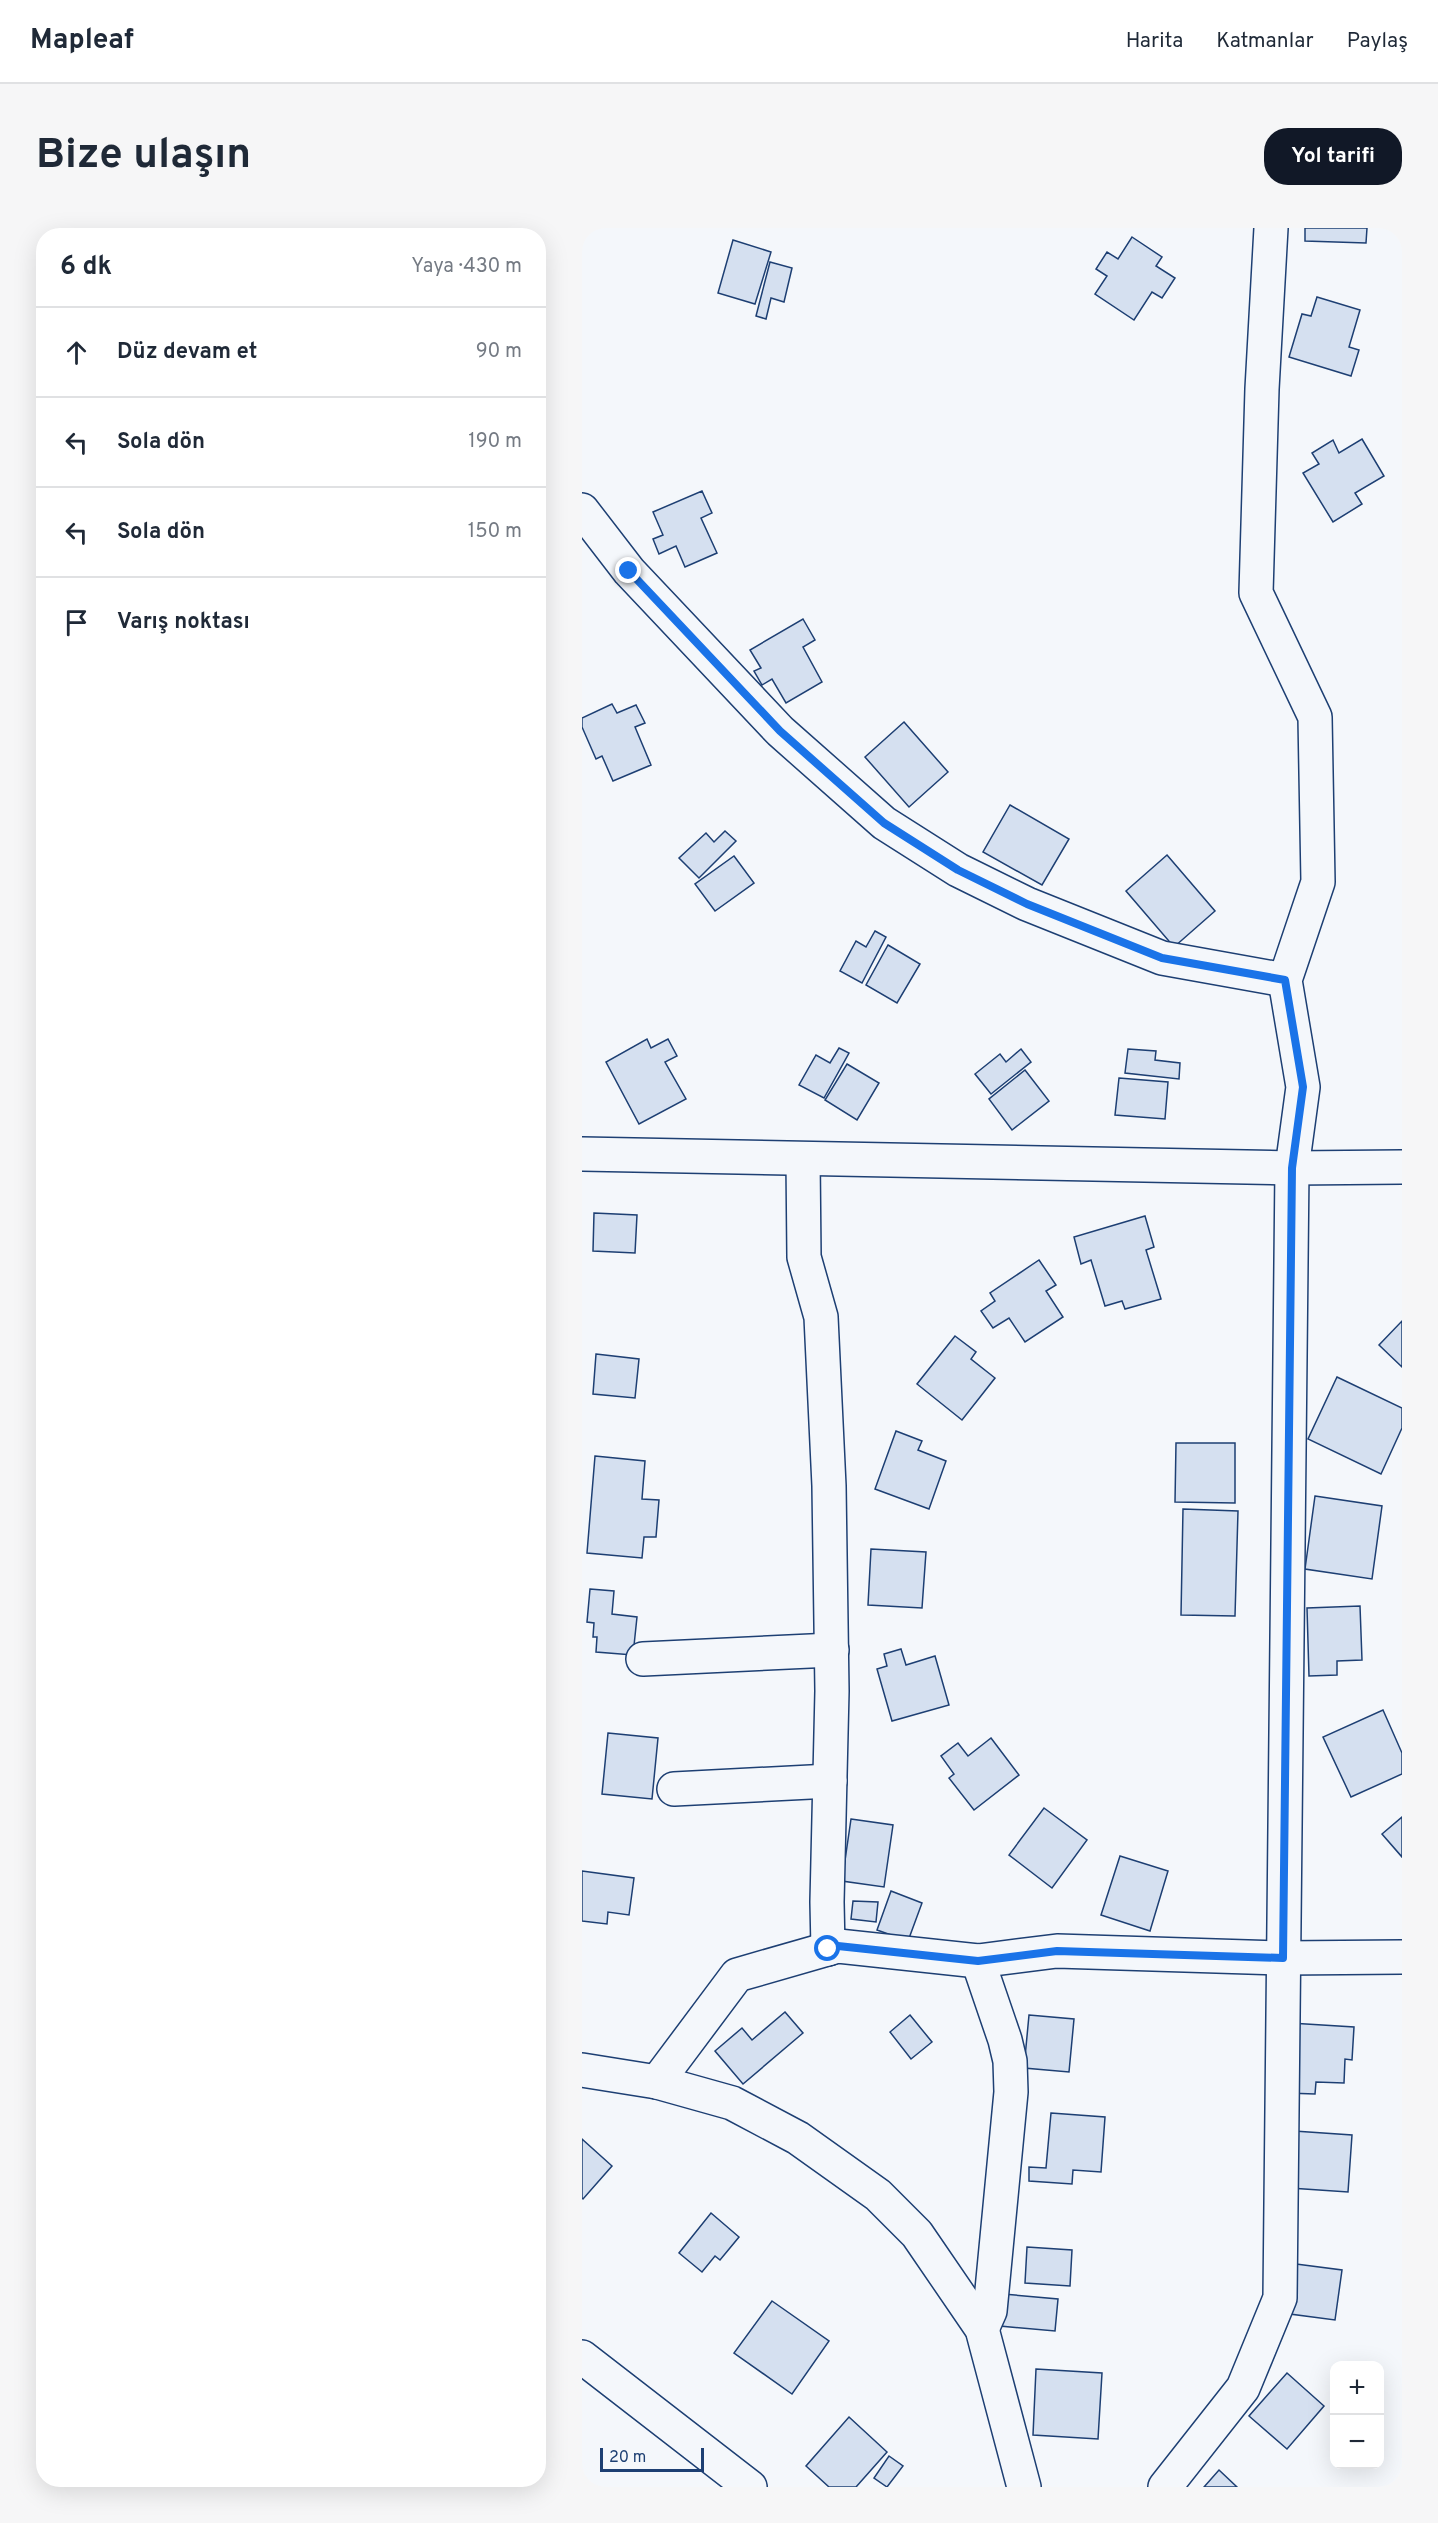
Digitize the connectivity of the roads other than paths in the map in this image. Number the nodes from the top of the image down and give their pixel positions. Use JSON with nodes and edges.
{"nodes":[{"id":1,"x":1271,"y":228,"type":"edge"},
{"id":2,"x":582,"y":510,"type":"edge"},
{"id":3,"x":1285,"y":980,"type":"junction"},
{"id":4,"x":582,"y":1154,"type":"edge"},
{"id":5,"x":803,"y":1159,"type":"junction"},
{"id":6,"x":1402,"y":1167,"type":"edge"},
{"id":7,"x":1292,"y":1168,"type":"junction"},
{"id":8,"x":832,"y":1650,"type":"junction"},
{"id":9,"x":643,"y":1659,"type":"dead end"},
{"id":10,"x":830,"y":1781,"type":"junction"},
{"id":11,"x":674,"y":1789,"type":"dead end"},
{"id":12,"x":828,"y":1949,"type":"junction"},
{"id":13,"x":1402,"y":1957,"type":"edge"},
{"id":14,"x":1283,"y":1958,"type":"junction"},
{"id":15,"x":978,"y":1961,"type":"junction"},
{"id":16,"x":582,"y":2070,"type":"edge"},
{"id":17,"x":657,"y":2082,"type":"junction"},
{"id":18,"x":982,"y":2329,"type":"junction"},
{"id":19,"x":582,"y":2357,"type":"edge"},
{"id":20,"x":750,"y":2487,"type":"edge"},
{"id":21,"x":1024,"y":2487,"type":"edge"},
{"id":22,"x":1165,"y":2487,"type":"edge"}],
"edges":[{"from":1,"to":3,"type":"street"},
{"from":2,"to":3,"type":"street"},
{"from":3,"to":7,"type":"street"},
{"from":4,"to":5,"type":"street"},
{"from":5,"to":7,"type":"street"},
{"from":5,"to":8,"type":"street"},
{"from":6,"to":7,"type":"street"},
{"from":7,"to":14,"type":"street"},
{"from":8,"to":9,"type":"street"},
{"from":8,"to":10,"type":"street"},
{"from":10,"to":11,"type":"street"},
{"from":10,"to":12,"type":"street"},
{"from":12,"to":15,"type":"street"},
{"from":12,"to":17,"type":"street"},
{"from":13,"to":14,"type":"street"},
{"from":14,"to":15,"type":"street"},
{"from":14,"to":22,"type":"street"},
{"from":15,"to":18,"type":"street"},
{"from":16,"to":17,"type":"street"},
{"from":17,"to":18,"type":"street"},
{"from":18,"to":21,"type":"street"},
{"from":19,"to":20,"type":"street"}]}
